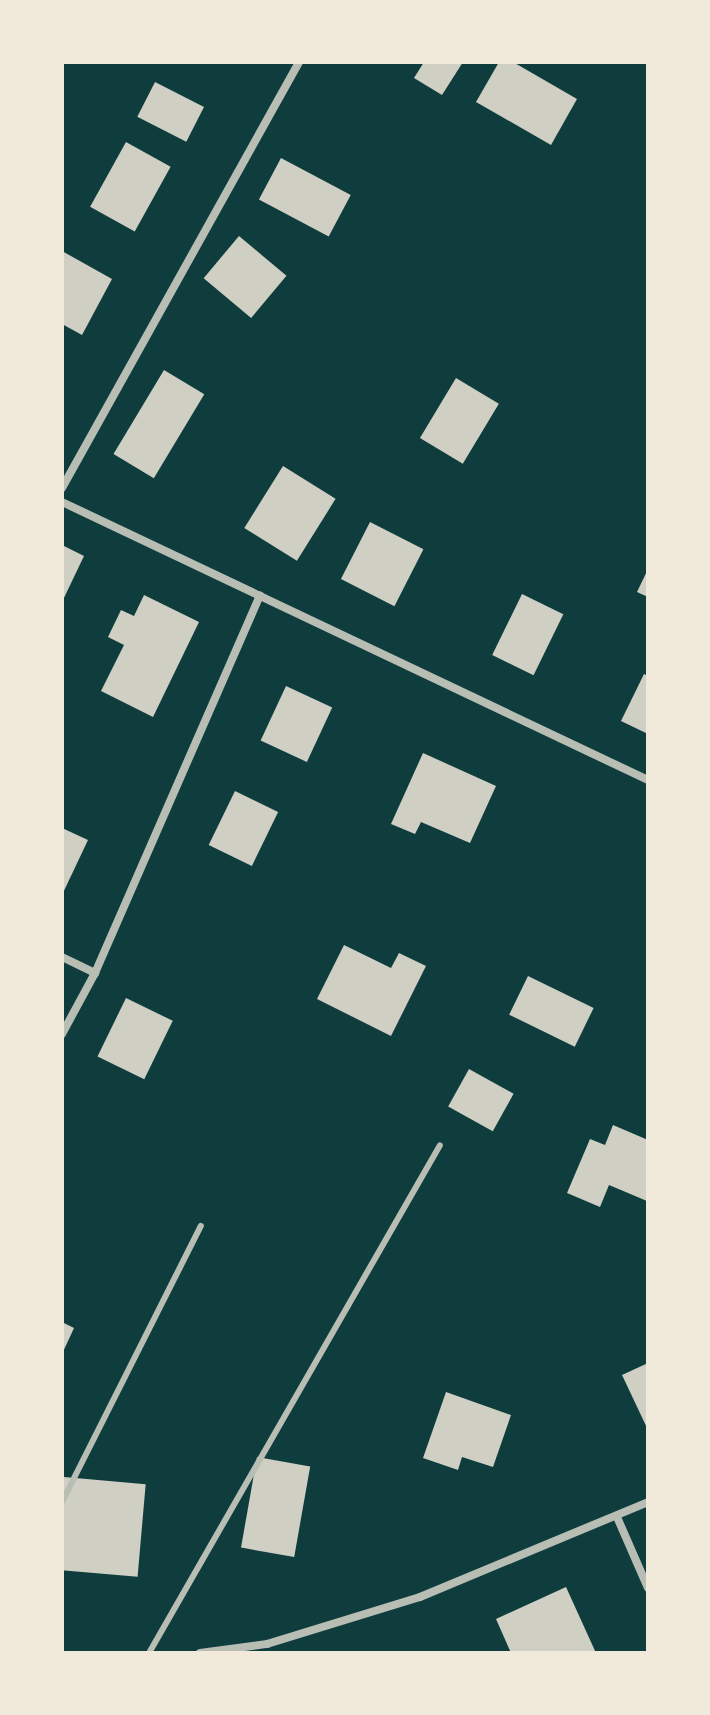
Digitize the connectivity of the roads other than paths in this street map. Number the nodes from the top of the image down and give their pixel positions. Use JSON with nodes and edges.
{"nodes":[{"id":1,"x":299,"y":62,"type":"edge"},
{"id":2,"x":62,"y":488,"type":"edge"},
{"id":3,"x":62,"y":502,"type":"edge"},
{"id":4,"x":260,"y":595,"type":"junction"},
{"id":5,"x":648,"y":780,"type":"edge"},
{"id":6,"x":62,"y":957,"type":"edge"},
{"id":7,"x":95,"y":973,"type":"junction"},
{"id":8,"x":62,"y":1034,"type":"edge"},
{"id":9,"x":440,"y":1145,"type":"dead end"},
{"id":10,"x":201,"y":1226,"type":"dead end"},
{"id":11,"x":62,"y":1502,"type":"edge"},
{"id":12,"x":648,"y":1502,"type":"edge"},
{"id":13,"x":617,"y":1517,"type":"junction"},
{"id":14,"x":648,"y":1588,"type":"edge"},
{"id":15,"x":149,"y":1653,"type":"edge"},
{"id":16,"x":200,"y":1653,"type":"edge"}],
"edges":[{"from":1,"to":2,"type":"street"},
{"from":3,"to":4,"type":"street"},
{"from":4,"to":5,"type":"street"},
{"from":4,"to":7,"type":"street"},
{"from":6,"to":7,"type":"street"},
{"from":7,"to":8,"type":"street"},
{"from":9,"to":15,"type":"lane"},
{"from":10,"to":11,"type":"lane"},
{"from":12,"to":13,"type":"street"},
{"from":13,"to":14,"type":"street"},
{"from":13,"to":16,"type":"street"}]}
